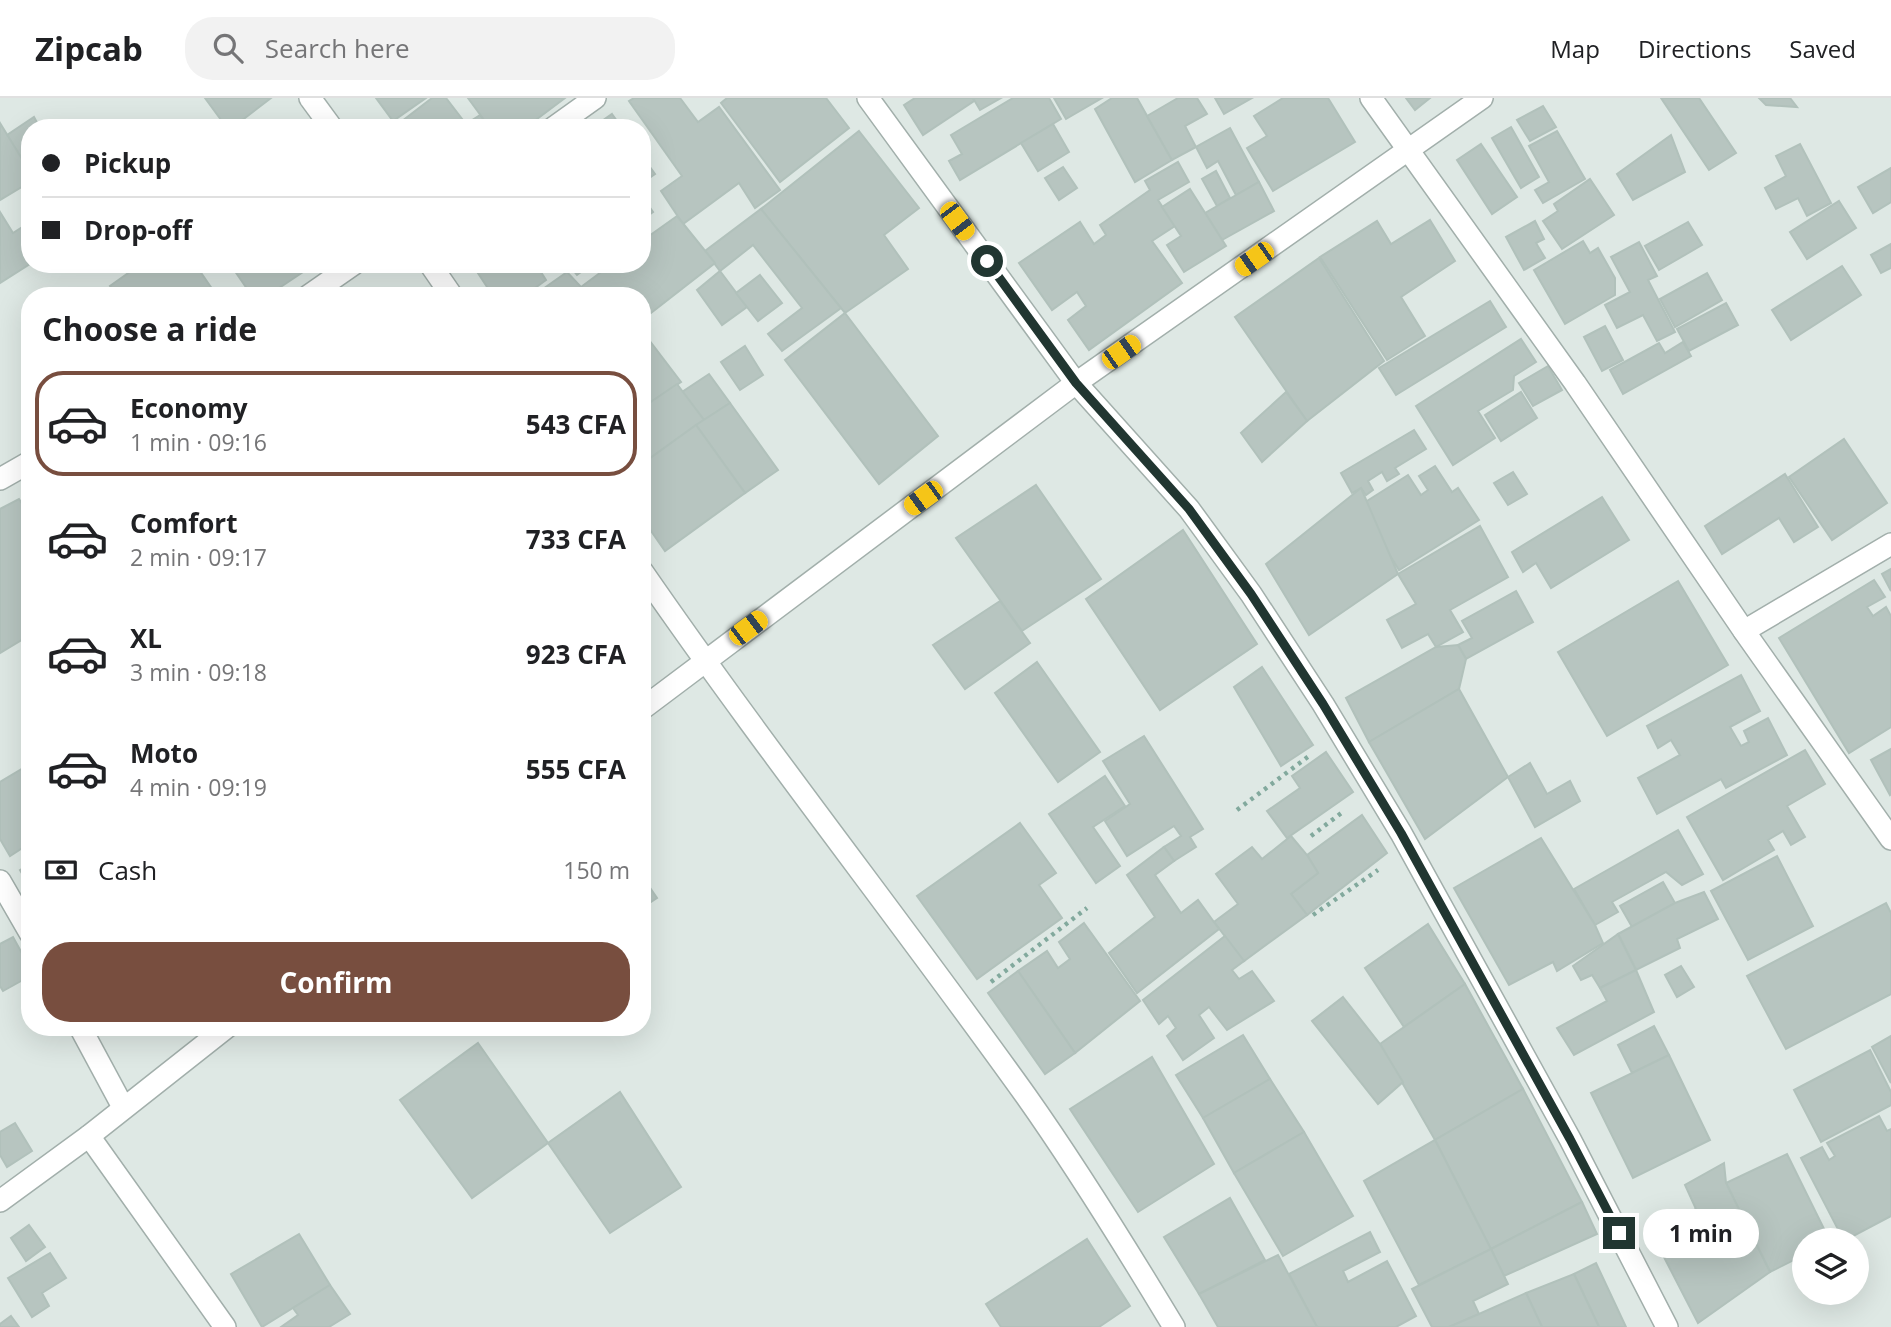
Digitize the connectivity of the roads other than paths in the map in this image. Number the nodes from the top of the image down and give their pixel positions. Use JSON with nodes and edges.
{"nodes":[{"id":1,"x":310,"y":98,"type":"edge"},
{"id":2,"x":595,"y":98,"type":"edge"},
{"id":3,"x":868,"y":98,"type":"edge"},
{"id":4,"x":1370,"y":98,"type":"edge"},
{"id":5,"x":1482,"y":98,"type":"edge"},
{"id":6,"x":325,"y":119,"type":"edge"},
{"id":7,"x":566,"y":119,"type":"edge"},
{"id":8,"x":1410,"y":151,"type":"junction"},
{"id":9,"x":341,"y":273,"type":"edge"},
{"id":10,"x":321,"y":287,"type":"edge"},
{"id":11,"x":1076,"y":383,"type":"junction"},
{"id":12,"x":21,"y":467,"type":"edge"},
{"id":13,"x":0,"y":479,"type":"edge"},
{"id":14,"x":1891,"y":544,"type":"edge"},
{"id":15,"x":651,"y":584,"type":"edge"},
{"id":16,"x":1744,"y":631,"type":"junction"},
{"id":17,"x":704,"y":661,"type":"junction"},
{"id":18,"x":651,"y":702,"type":"edge"},
{"id":19,"x":1891,"y":839,"type":"edge"},
{"id":20,"x":0,"y":881,"type":"edge"},
{"id":21,"x":21,"y":917,"type":"edge"},
{"id":22,"x":85,"y":1036,"type":"edge"},
{"id":23,"x":215,"y":1036,"type":"edge"},
{"id":24,"x":123,"y":1107,"type":"junction"},
{"id":25,"x":89,"y":1136,"type":"junction"},
{"id":26,"x":0,"y":1200,"type":"edge"},
{"id":27,"x":225,"y":1327,"type":"edge"},
{"id":28,"x":1174,"y":1327,"type":"edge"},
{"id":29,"x":1667,"y":1327,"type":"edge"}],
"edges":[{"from":1,"to":6,"type":"street"},
{"from":2,"to":7,"type":"street"},
{"from":3,"to":11,"type":"street"},
{"from":4,"to":8,"type":"street"},
{"from":5,"to":8,"type":"street"},
{"from":8,"to":11,"type":"street"},
{"from":8,"to":16,"type":"street"},
{"from":9,"to":10,"type":"street"},
{"from":11,"to":17,"type":"street"},
{"from":11,"to":29,"type":"street"},
{"from":12,"to":13,"type":"street"},
{"from":14,"to":16,"type":"street"},
{"from":15,"to":17,"type":"street"},
{"from":16,"to":19,"type":"street"},
{"from":17,"to":18,"type":"street"},
{"from":17,"to":28,"type":"street"},
{"from":20,"to":21,"type":"street"},
{"from":22,"to":24,"type":"street"},
{"from":23,"to":24,"type":"street"},
{"from":24,"to":25,"type":"street"},
{"from":25,"to":26,"type":"street"},
{"from":25,"to":27,"type":"street"}]}
